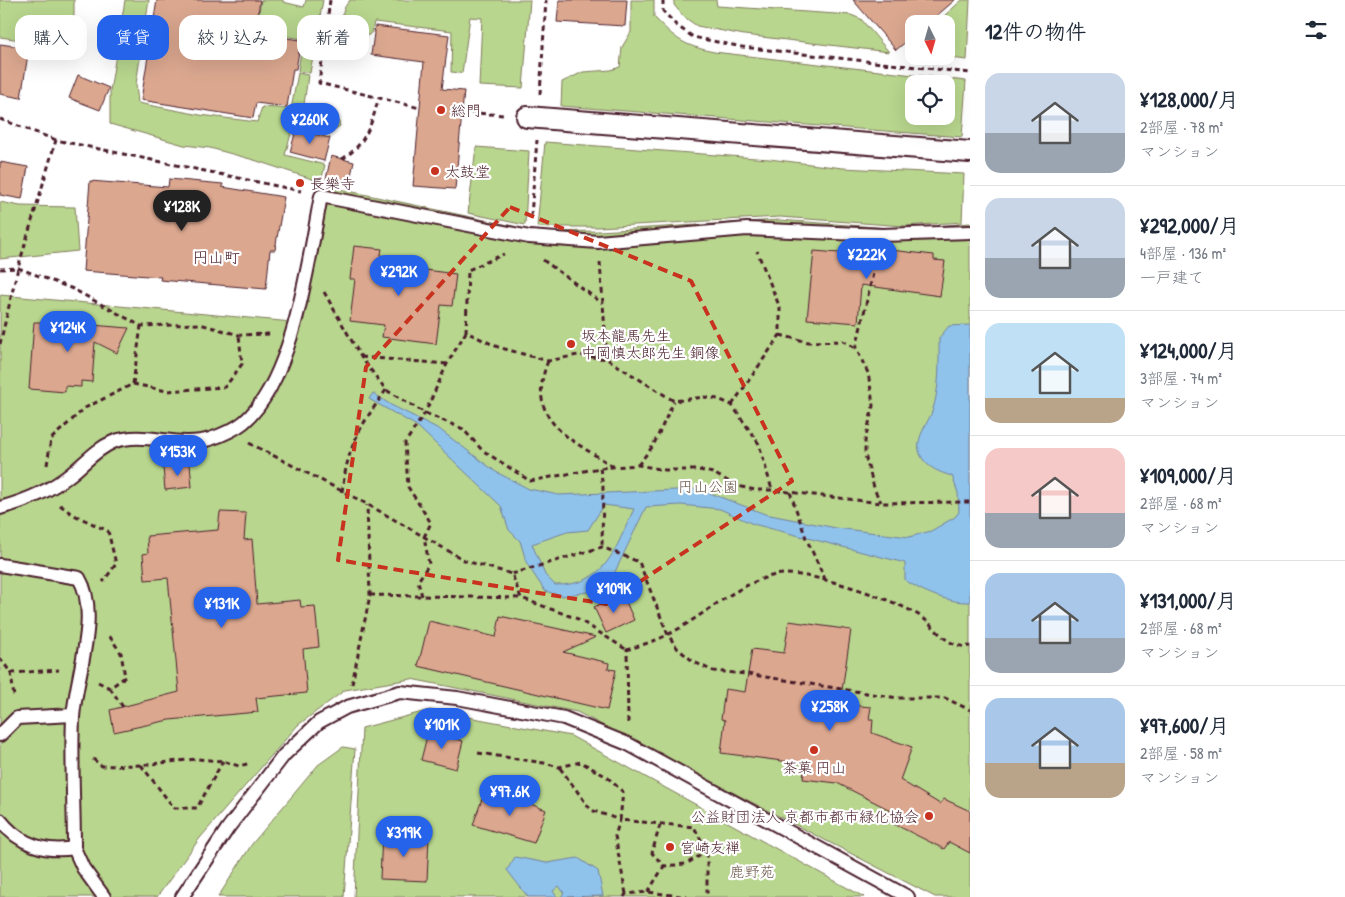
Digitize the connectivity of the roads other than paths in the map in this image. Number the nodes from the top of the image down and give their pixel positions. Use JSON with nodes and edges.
{"nodes":[{"id":1,"x":528,"y":117,"type":"road end"},
{"id":2,"x":970,"y":152,"type":"edge"},
{"id":3,"x":970,"y":232,"type":"edge"},
{"id":4,"x":0,"y":508,"type":"edge"},
{"id":5,"x":0,"y":565,"type":"edge"},
{"id":6,"x":73,"y":715,"type":"junction"},
{"id":7,"x":0,"y":735,"type":"edge"},
{"id":8,"x":0,"y":820,"type":"edge"},
{"id":9,"x":74,"y":848,"type":"junction"},
{"id":10,"x":104,"y":897,"type":"edge"},
{"id":11,"x":182,"y":897,"type":"edge"},
{"id":12,"x":908,"y":897,"type":"edge"}],
"edges":[{"from":1,"to":2,"type":"street"},
{"from":3,"to":4,"type":"lane"},
{"from":5,"to":6,"type":"lane"},
{"from":6,"to":7,"type":"lane"},
{"from":6,"to":9,"type":"lane"},
{"from":8,"to":9,"type":"lane"},
{"from":9,"to":10,"type":"lane"},
{"from":11,"to":12,"type":"lane"}]}
